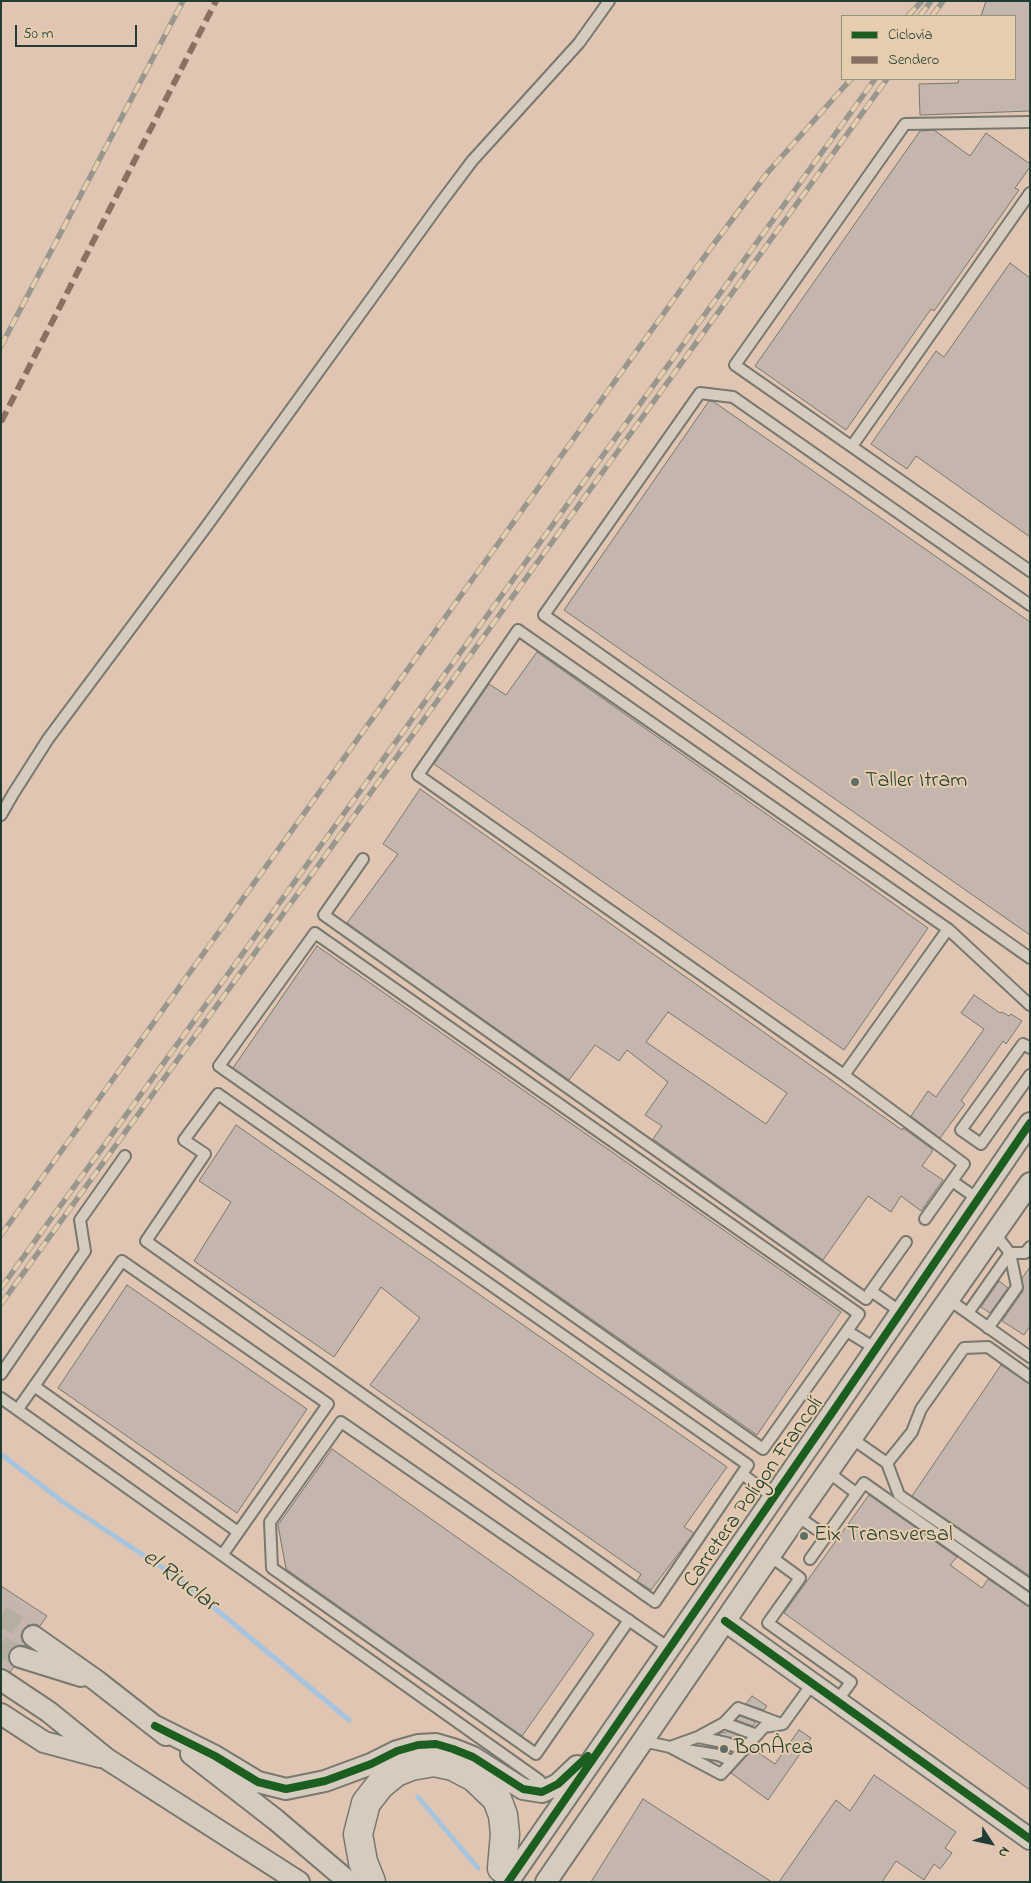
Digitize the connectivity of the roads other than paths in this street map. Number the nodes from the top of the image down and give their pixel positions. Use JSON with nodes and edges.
{"nodes":[{"id":1,"x":609,"y":1,"type":"edge"},
{"id":2,"x":1030,"y":122,"type":"edge"},
{"id":3,"x":1030,"y":193,"type":"edge"},
{"id":4,"x":852,"y":446,"type":"junction"},
{"id":5,"x":1030,"y":571,"type":"edge"},
{"id":6,"x":1030,"y":605,"type":"edge"},
{"id":7,"x":1,"y":815,"type":"edge"},
{"id":8,"x":363,"y":859,"type":"dead end"},
{"id":9,"x":948,"y":928,"type":"junction"},
{"id":10,"x":1030,"y":958,"type":"edge"},
{"id":11,"x":1030,"y":1005,"type":"edge"},
{"id":12,"x":1030,"y":1048,"type":"edge"},
{"id":13,"x":844,"y":1075,"type":"junction"},
{"id":14,"x":1030,"y":1075,"type":"edge"},
{"id":15,"x":1030,"y":1123,"type":"edge"},
{"id":16,"x":125,"y":1156,"type":"dead end"},
{"id":17,"x":952,"y":1181,"type":"junction"},
{"id":18,"x":1030,"y":1183,"type":"edge"},
{"id":19,"x":978,"y":1199,"type":"junction"},
{"id":20,"x":925,"y":1219,"type":"dead end"},
{"id":21,"x":994,"y":1234,"type":"junction"},
{"id":22,"x":906,"y":1242,"type":"dead end"},
{"id":23,"x":1030,"y":1246,"type":"edge"},
{"id":24,"x":1010,"y":1252,"type":"junction"},
{"id":25,"x":871,"y":1291,"type":"junction"},
{"id":26,"x":948,"y":1299,"type":"junction"},
{"id":27,"x":901,"y":1312,"type":"junction"},
{"id":28,"x":968,"y":1313,"type":"junction"},
{"id":29,"x":988,"y":1328,"type":"junction"},
{"id":30,"x":847,"y":1331,"type":"junction"},
{"id":31,"x":876,"y":1349,"type":"junction"},
{"id":32,"x":1030,"y":1357,"type":"edge"},
{"id":33,"x":1,"y":1374,"type":"edge"},
{"id":34,"x":1030,"y":1377,"type":"edge"},
{"id":35,"x":34,"y":1386,"type":"junction"},
{"id":36,"x":1,"y":1398,"type":"edge"},
{"id":37,"x":18,"y":1409,"type":"junction"},
{"id":38,"x":851,"y":1438,"type":"junction"},
{"id":39,"x":887,"y":1463,"type":"junction"},
{"id":40,"x":828,"y":1472,"type":"junction"},
{"id":41,"x":742,"y":1474,"type":"junction"},
{"id":42,"x":856,"y":1493,"type":"junction"},
{"id":43,"x":773,"y":1497,"type":"junction"},
{"id":44,"x":797,"y":1516,"type":"junction"},
{"id":45,"x":238,"y":1532,"type":"junction"},
{"id":46,"x":826,"y":1536,"type":"junction"},
{"id":47,"x":223,"y":1554,"type":"junction"},
{"id":48,"x":770,"y":1556,"type":"junction"},
{"id":49,"x":810,"y":1559,"type":"dead end"},
{"id":50,"x":1030,"y":1585,"type":"edge"},
{"id":51,"x":1030,"y":1600,"type":"edge"},
{"id":52,"x":629,"y":1620,"type":"junction"},
{"id":53,"x":725,"y":1621,"type":"junction"},
{"id":54,"x":33,"y":1636,"type":"tunnel mouth"},
{"id":55,"x":669,"y":1648,"type":"junction"},
{"id":56,"x":20,"y":1657,"type":"tunnel mouth"},
{"id":57,"x":1,"y":1680,"type":"edge"},
{"id":58,"x":98,"y":1682,"type":"junction"},
{"id":59,"x":812,"y":1684,"type":"junction"},
{"id":60,"x":837,"y":1701,"type":"junction"},
{"id":61,"x":1,"y":1714,"type":"edge"},
{"id":62,"x":724,"y":1723,"type":"junction"},
{"id":63,"x":783,"y":1724,"type":"junction"},
{"id":64,"x":156,"y":1726,"type":"junction"},
{"id":65,"x":757,"y":1735,"type":"junction"},
{"id":66,"x":608,"y":1736,"type":"junction"},
{"id":67,"x":698,"y":1737,"type":"junction"},
{"id":68,"x":643,"y":1740,"type":"junction"},
{"id":69,"x":670,"y":1747,"type":"junction"},
{"id":70,"x":743,"y":1750,"type":"junction"},
{"id":71,"x":107,"y":1759,"type":"junction"},
{"id":72,"x":732,"y":1761,"type":"junction"},
{"id":73,"x":548,"y":1790,"type":"junction"},
{"id":74,"x":1030,"y":1839,"type":"edge"},
{"id":75,"x":502,"y":1877,"type":"edge"},
{"id":76,"x":299,"y":1882,"type":"edge"},
{"id":77,"x":349,"y":1882,"type":"edge"},
{"id":78,"x":371,"y":1882,"type":"edge"},
{"id":79,"x":546,"y":1882,"type":"edge"}],
"edges":[{"from":1,"to":7,"type":"lane"},
{"from":2,"to":4,"type":"lane"},
{"from":3,"to":4,"type":"lane"},
{"from":4,"to":5,"type":"lane"},
{"from":6,"to":10,"type":"lane"},
{"from":8,"to":25,"type":"lane"},
{"from":9,"to":11,"type":"lane"},
{"from":9,"to":13,"type":"lane"},
{"from":9,"to":13,"type":"lane"},
{"from":12,"to":14,"type":"lane"},
{"from":13,"to":17,"type":"lane"},
{"from":15,"to":19,"type":"street","name":"Carretera Polígon Francolí"},
{"from":16,"to":33,"type":"lane"},
{"from":17,"to":19,"type":"lane"},
{"from":17,"to":20,"type":"lane"},
{"from":18,"to":21,"type":"street"},
{"from":19,"to":27,"type":"street","name":"Carretera Polígon Francolí"},
{"from":21,"to":24,"type":"lane"},
{"from":21,"to":26,"type":"street"},
{"from":22,"to":25,"type":"lane"},
{"from":23,"to":24,"type":"lane"},
{"from":24,"to":28,"type":"lane"},
{"from":24,"to":29,"type":"lane"},
{"from":25,"to":27,"type":"lane"},
{"from":26,"to":28,"type":"lane"},
{"from":26,"to":38,"type":"street"},
{"from":27,"to":31,"type":"street","name":"Carretera Polígon Francolí"},
{"from":28,"to":29,"type":"lane"},
{"from":29,"to":32,"type":"lane"},
{"from":30,"to":30,"type":"lane"},
{"from":30,"to":31,"type":"lane"},
{"from":31,"to":43,"type":"street","name":"Carretera Polígon Francolí"},
{"from":34,"to":39,"type":"lane"},
{"from":35,"to":37,"type":"lane"},
{"from":35,"to":45,"type":"lane"},
{"from":35,"to":45,"type":"lane"},
{"from":36,"to":37,"type":"lane"},
{"from":37,"to":47,"type":"lane"},
{"from":38,"to":39,"type":"lane"},
{"from":38,"to":40,"type":"street"},
{"from":39,"to":50,"type":"lane"},
{"from":40,"to":42,"type":"lane"},
{"from":40,"to":44,"type":"street"},
{"from":41,"to":41,"type":"lane"},
{"from":41,"to":43,"type":"lane"},
{"from":42,"to":46,"type":"lane"},
{"from":42,"to":51,"type":"lane"},
{"from":43,"to":55,"type":"street","name":"Carretera Polígon Francolí"},
{"from":44,"to":46,"type":"lane"},
{"from":44,"to":48,"type":"street"},
{"from":45,"to":47,"type":"lane"},
{"from":46,"to":49,"type":"lane"},
{"from":47,"to":73,"type":"lane"},
{"from":48,"to":53,"type":"street"},
{"from":48,"to":60,"type":"lane"},
{"from":52,"to":52,"type":"lane"},
{"from":52,"to":55,"type":"lane"},
{"from":53,"to":59,"type":"street"},
{"from":53,"to":68,"type":"street"},
{"from":54,"to":58,"type":"street"},
{"from":55,"to":66,"type":"street","name":"Carretera Polígon Francolí"},
{"from":56,"to":58,"type":"street"},
{"from":57,"to":71,"type":"street"},
{"from":58,"to":64,"type":"street"},
{"from":59,"to":60,"type":"street"},
{"from":59,"to":63,"type":"lane"},
{"from":60,"to":74,"type":"street"},
{"from":61,"to":71,"type":"street"},
{"from":62,"to":63,"type":"lane"},
{"from":62,"to":65,"type":"lane"},
{"from":62,"to":67,"type":"lane"},
{"from":63,"to":65,"type":"lane"},
{"from":64,"to":73,"type":"street"},
{"from":64,"to":77,"type":"street"},
{"from":65,"to":70,"type":"lane"},
{"from":66,"to":73,"type":"street"},
{"from":66,"to":75,"type":"street","name":"Carretera Polígon Francolí"},
{"from":67,"to":69,"type":"lane"},
{"from":67,"to":70,"type":"lane"},
{"from":68,"to":69,"type":"lane"},
{"from":68,"to":79,"type":"street"},
{"from":69,"to":72,"type":"lane"},
{"from":69,"to":72,"type":"lane"},
{"from":70,"to":72,"type":"lane"},
{"from":71,"to":76,"type":"street"},
{"from":73,"to":75,"type":"street"},
{"from":75,"to":78,"type":"highway"}]}
